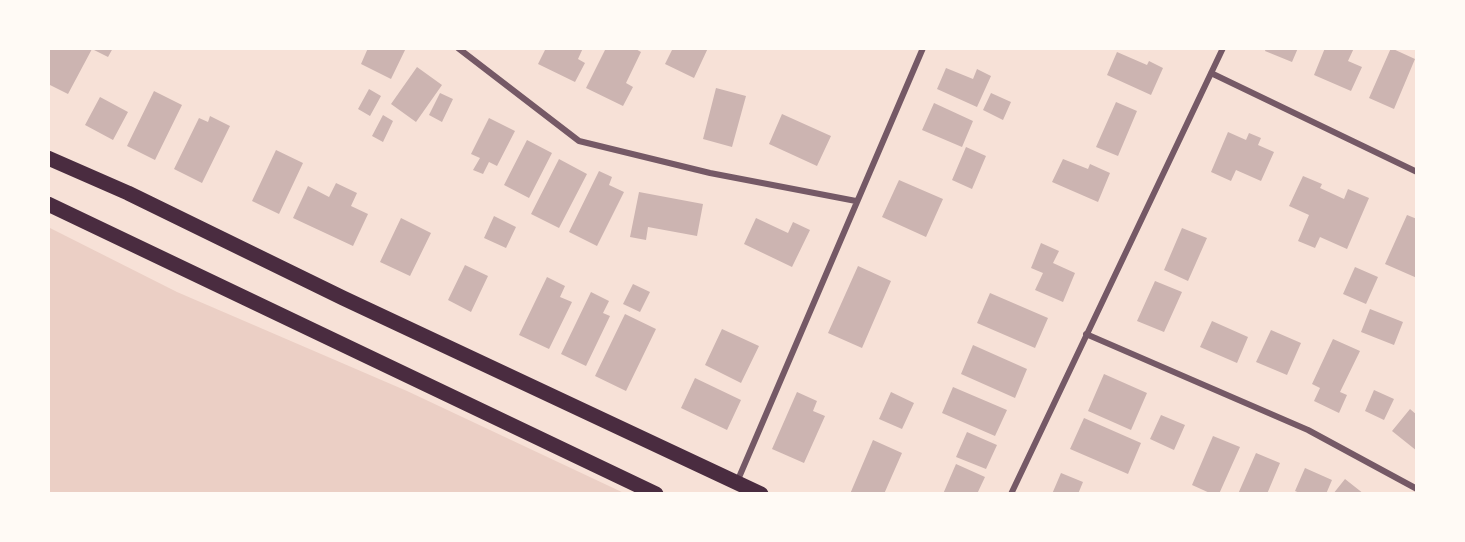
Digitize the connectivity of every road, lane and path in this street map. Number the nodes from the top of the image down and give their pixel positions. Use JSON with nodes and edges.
{"nodes":[{"id":1,"x":458,"y":48,"type":"edge"},
{"id":2,"x":923,"y":48,"type":"edge"},
{"id":3,"x":1223,"y":48,"type":"edge"},
{"id":4,"x":1211,"y":73,"type":"junction"},
{"id":5,"x":48,"y":158,"type":"edge"},
{"id":6,"x":1417,"y":172,"type":"edge"},
{"id":7,"x":856,"y":201,"type":"junction"},
{"id":8,"x":48,"y":204,"type":"edge"},
{"id":9,"x":1086,"y":334,"type":"junction"},
{"id":10,"x":737,"y":482,"type":"junction"},
{"id":11,"x":1417,"y":489,"type":"edge"},
{"id":12,"x":656,"y":494,"type":"edge"},
{"id":13,"x":761,"y":494,"type":"edge"},
{"id":14,"x":1011,"y":494,"type":"edge"}],
"edges":[{"from":1,"to":7,"type":"street"},
{"from":2,"to":7,"type":"street"},
{"from":3,"to":4,"type":"street"},
{"from":4,"to":6,"type":"street"},
{"from":4,"to":9,"type":"street"},
{"from":5,"to":10,"type":"main road"},
{"from":7,"to":10,"type":"street"},
{"from":8,"to":12,"type":"main road"},
{"from":9,"to":11,"type":"street"},
{"from":9,"to":14,"type":"street"},
{"from":10,"to":13,"type":"main road"}]}
